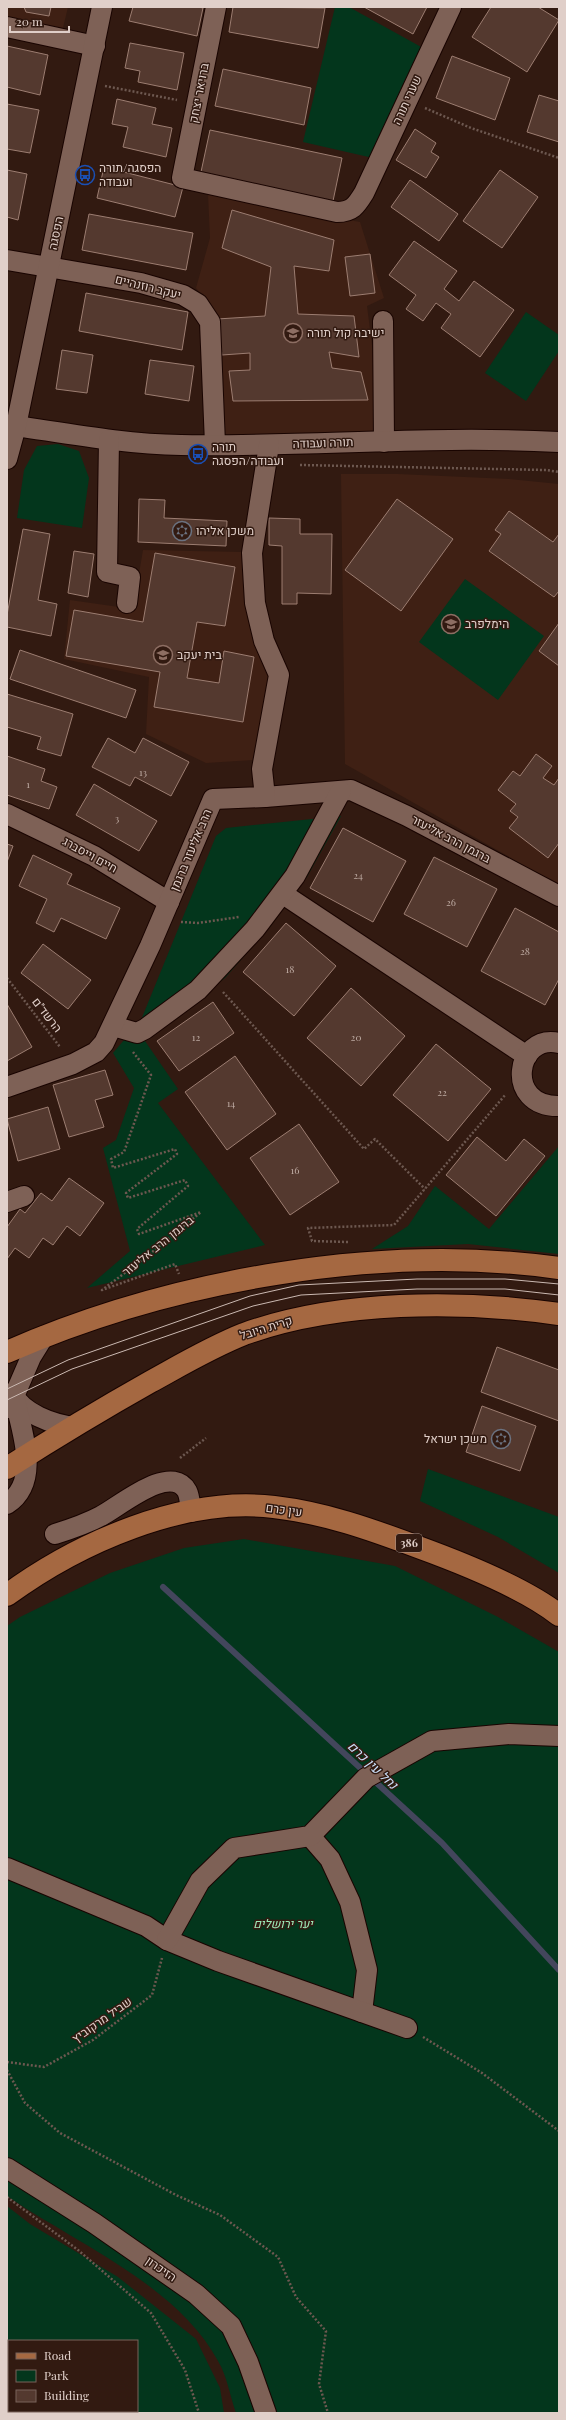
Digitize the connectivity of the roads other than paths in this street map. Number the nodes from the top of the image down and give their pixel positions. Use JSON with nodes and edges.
{"nodes":[{"id":1,"x":102,"y":7,"type":"edge"},
{"id":2,"x":216,"y":7,"type":"edge"},
{"id":3,"x":451,"y":7,"type":"edge"},
{"id":4,"x":7,"y":27,"type":"edge"},
{"id":5,"x":95,"y":46,"type":"junction"},
{"id":6,"x":182,"y":178,"type":"joint"},
{"id":7,"x":7,"y":260,"type":"edge"},
{"id":8,"x":49,"y":267,"type":"junction"},
{"id":9,"x":383,"y":321,"type":"dead end"},
{"id":10,"x":16,"y":426,"type":"junction"},
{"id":11,"x":109,"y":440,"type":"junction"},
{"id":12,"x":384,"y":442,"type":"junction"},
{"id":13,"x":559,"y":442,"type":"edge"},
{"id":14,"x":215,"y":444,"type":"junction"},
{"id":15,"x":269,"y":445,"type":"junction"},
{"id":16,"x":7,"y":459,"type":"edge"},
{"id":17,"x":127,"y":603,"type":"dead end"},
{"id":18,"x":341,"y":791,"type":"junction"},
{"id":19,"x":265,"y":797,"type":"junction"},
{"id":20,"x":213,"y":799,"type":"joint"},
{"id":21,"x":7,"y":814,"type":"edge"},
{"id":22,"x":284,"y":894,"type":"junction"},
{"id":23,"x":559,"y":896,"type":"edge"},
{"id":24,"x":169,"y":902,"type":"junction"},
{"id":25,"x":113,"y":1026,"type":"junction"},
{"id":26,"x":559,"y":1043,"type":"edge"},
{"id":27,"x":526,"y":1056,"type":"junction"},
{"id":28,"x":7,"y":1087,"type":"edge"},
{"id":29,"x":559,"y":1106,"type":"edge"},
{"id":30,"x":559,"y":1268,"type":"edge"},
{"id":31,"x":559,"y":1314,"type":"edge"},
{"id":32,"x":44,"y":1336,"type":"junction"},
{"id":33,"x":7,"y":1352,"type":"edge"},
{"id":34,"x":9,"y":1398,"type":"edge"},
{"id":35,"x":74,"y":1427,"type":"junction"},
{"id":36,"x":25,"y":1456,"type":"junction"},
{"id":37,"x":7,"y":1468,"type":"edge"},
{"id":38,"x":189,"y":1502,"type":"junction"},
{"id":39,"x":7,"y":1504,"type":"edge"},
{"id":40,"x":55,"y":1534,"type":"dead end"},
{"id":41,"x":7,"y":1595,"type":"edge"},
{"id":42,"x":559,"y":1615,"type":"edge"},
{"id":43,"x":559,"y":1736,"type":"edge"},
{"id":44,"x":310,"y":1836,"type":"junction"},
{"id":45,"x":7,"y":1868,"type":"edge"},
{"id":46,"x":167,"y":1940,"type":"junction"},
{"id":47,"x":362,"y":2012,"type":"junction"},
{"id":48,"x":407,"y":2028,"type":"road end"},
{"id":49,"x":7,"y":2168,"type":"edge"},
{"id":50,"x":266,"y":2413,"type":"edge"}],
"edges":[{"from":1,"to":5,"type":"street","name":"הפסגה"},
{"from":2,"to":6,"type":"street","name":"ברויאר יצחק"},
{"from":3,"to":6,"type":"street","name":"שערי תורה"},
{"from":4,"to":5,"type":"street"},
{"from":5,"to":8,"type":"street","name":"הפסגה"},
{"from":7,"to":8,"type":"street","name":"יעקב רוזנהיים"},
{"from":8,"to":10,"type":"street","name":"הפסגה"},
{"from":8,"to":14,"type":"street","name":"יעקב רוזנהיים"},
{"from":9,"to":12,"type":"street"},
{"from":10,"to":11,"type":"street","name":"תורה ועבודה"},
{"from":10,"to":16,"type":"street","name":"הפסגה"},
{"from":11,"to":14,"type":"street","name":"תורה ועבודה"},
{"from":11,"to":17,"type":"street"},
{"from":12,"to":13,"type":"street","name":"תורה ועבודה"},
{"from":12,"to":15,"type":"street","name":"תורה ועבודה"},
{"from":14,"to":15,"type":"street","name":"תורה ועבודה"},
{"from":15,"to":19,"type":"street"},
{"from":18,"to":19,"type":"street","name":"ברגמן הרב אליעזר"},
{"from":18,"to":22,"type":"street"},
{"from":18,"to":23,"type":"street","name":"ברגמן הרב אליעזר"},
{"from":19,"to":20,"type":"street","name":"ברגמן הרב אליעזר"},
{"from":20,"to":24,"type":"street","name":"הרב אליעזר ברגמן"},
{"from":21,"to":24,"type":"street","name":"חיים וייסברג"},
{"from":22,"to":25,"type":"street"},
{"from":22,"to":27,"type":"street"},
{"from":24,"to":25,"type":"street"},
{"from":25,"to":28,"type":"street"},
{"from":26,"to":27,"type":"street"},
{"from":27,"to":29,"type":"street"},
{"from":30,"to":32,"type":"main road"},
{"from":31,"to":35,"type":"main road","name":"קרית היובל"},
{"from":32,"to":33,"type":"main road"},
{"from":32,"to":34,"type":"street"},
{"from":34,"to":35,"type":"street"},
{"from":34,"to":36,"type":"street"},
{"from":35,"to":36,"type":"main road","name":"קרית היובל"},
{"from":36,"to":37,"type":"main road","name":"קרית היובל"},
{"from":36,"to":39,"type":"street"},
{"from":38,"to":40,"type":"street"},
{"from":38,"to":41,"type":"main road","name":"עין כרם","number":"386"},
{"from":38,"to":42,"type":"main road","name":"עין כרם","number":"386"},
{"from":43,"to":44,"type":"street"},
{"from":44,"to":46,"type":"street"},
{"from":44,"to":47,"type":"street"},
{"from":45,"to":46,"type":"street"},
{"from":46,"to":47,"type":"street"},
{"from":47,"to":48,"type":"street"},
{"from":49,"to":50,"type":"street","name":"הזיכרון"}]}
